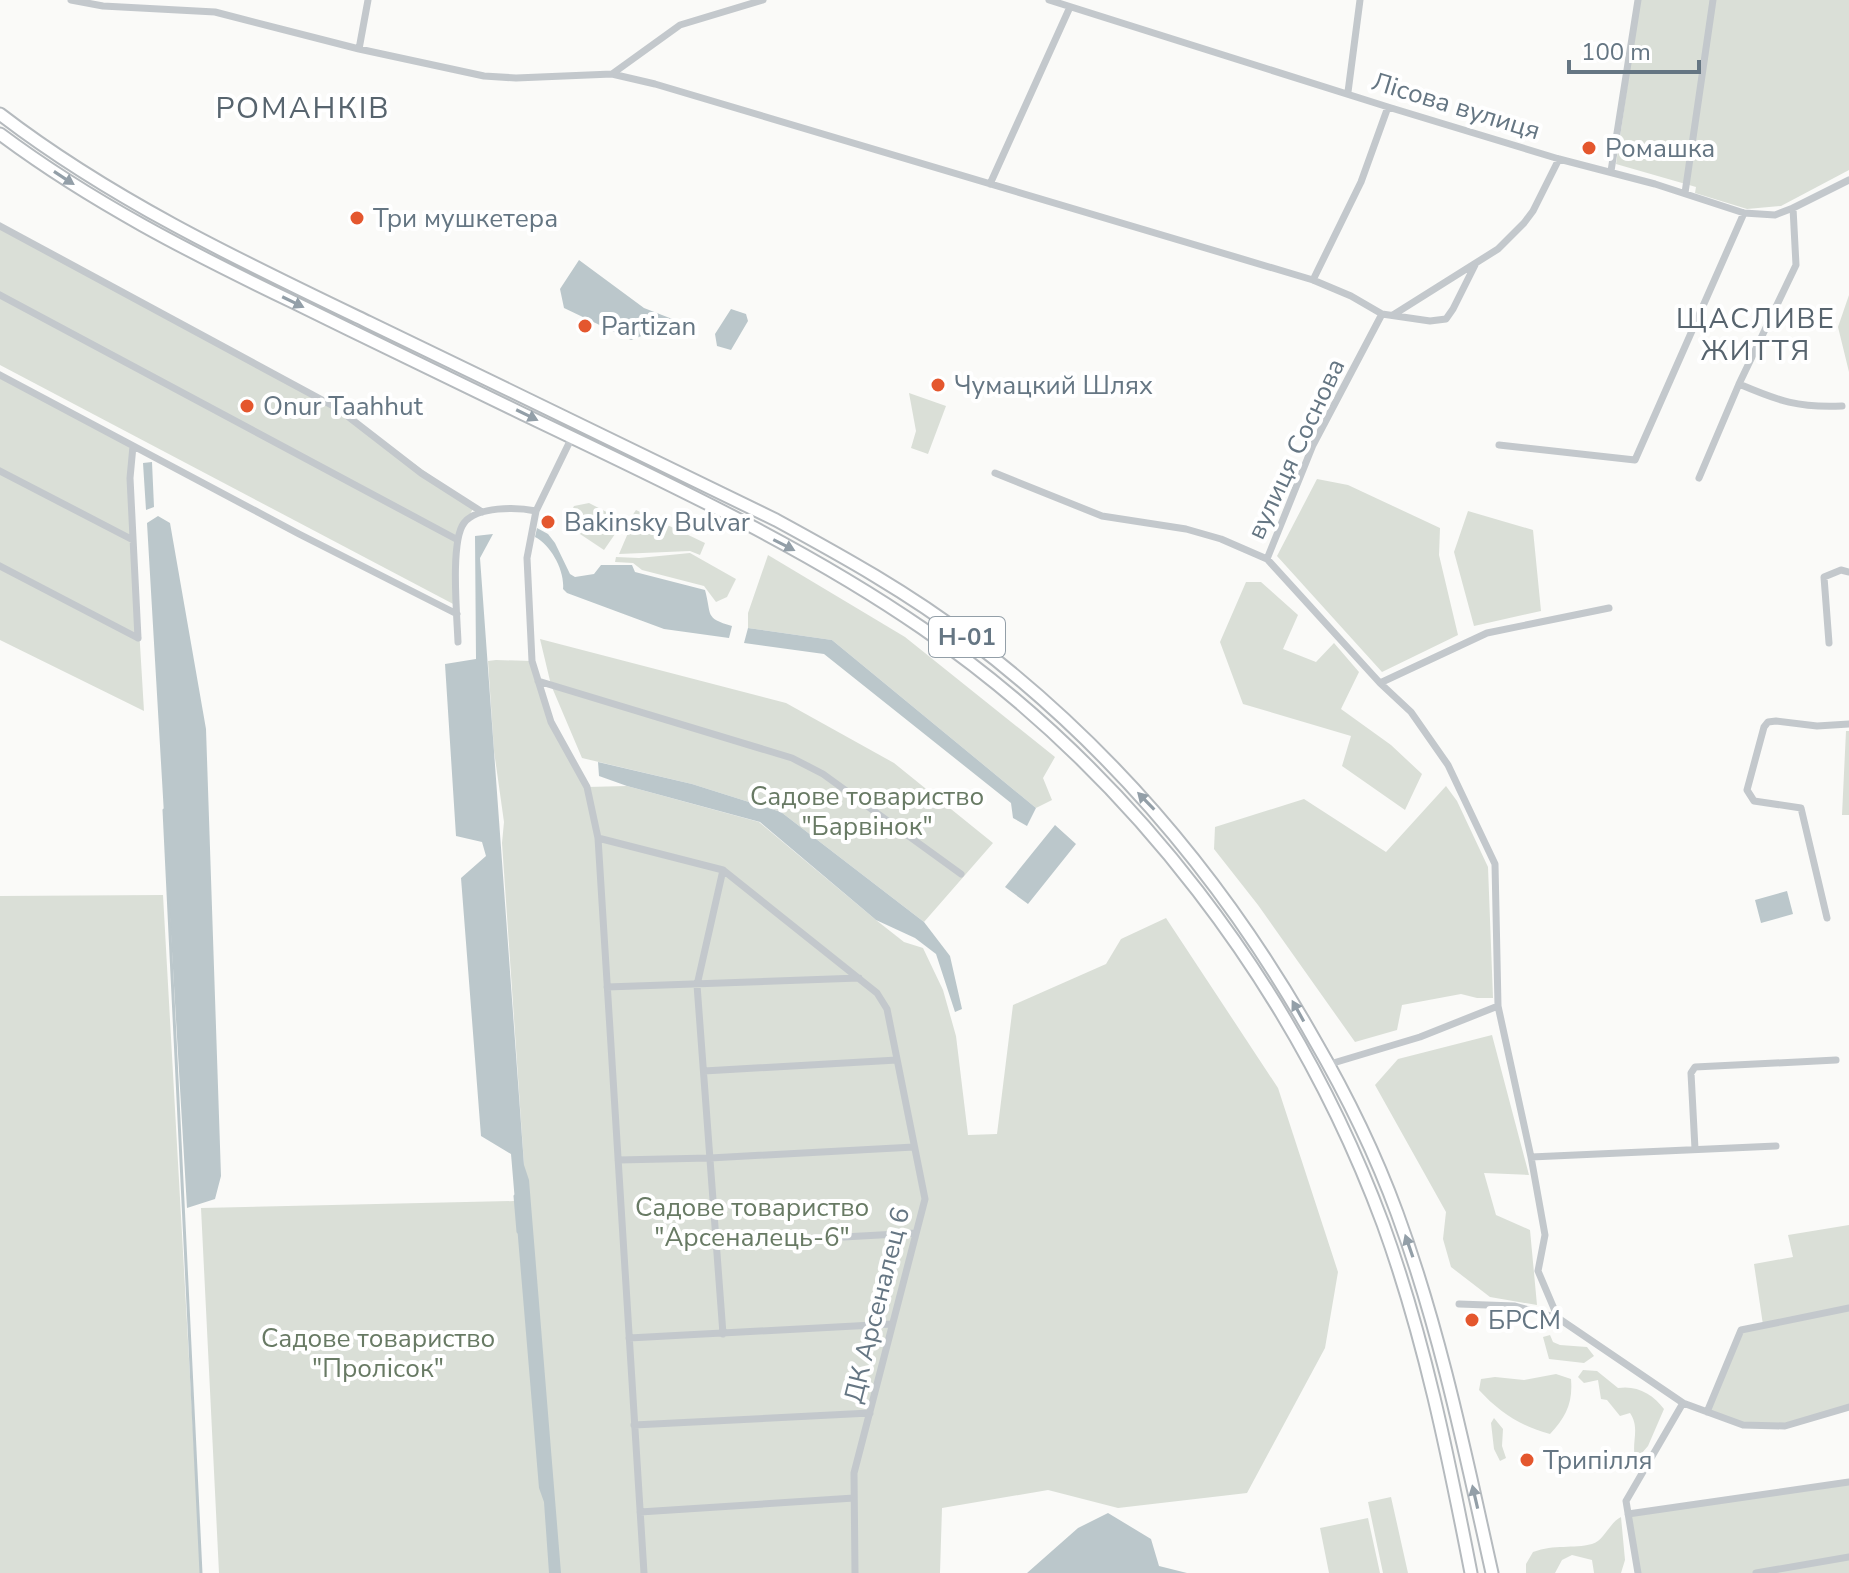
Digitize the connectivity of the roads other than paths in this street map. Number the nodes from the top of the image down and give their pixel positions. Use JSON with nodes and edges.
{"nodes":[{"id":1,"x":71,"y":0,"type":"edge"},
{"id":2,"x":368,"y":0,"type":"edge"},
{"id":3,"x":763,"y":0,"type":"edge"},
{"id":4,"x":1049,"y":0,"type":"edge"},
{"id":5,"x":1360,"y":0,"type":"edge"},
{"id":6,"x":1638,"y":0,"type":"edge"},
{"id":7,"x":1713,"y":0,"type":"edge"},
{"id":8,"x":172,"y":4,"type":"edge"},
{"id":9,"x":1070,"y":7,"type":"junction"},
{"id":10,"x":359,"y":49,"type":"junction"},
{"id":11,"x":612,"y":74,"type":"junction"},
{"id":12,"x":1348,"y":92,"type":"junction"},
{"id":13,"x":1388,"y":107,"type":"junction"},
{"id":14,"x":0,"y":114,"type":"edge"},
{"id":15,"x":0,"y":134,"type":"edge"},
{"id":16,"x":1559,"y":159,"type":"junction"},
{"id":17,"x":1611,"y":171,"type":"junction"},
{"id":18,"x":1849,"y":180,"type":"edge"},
{"id":19,"x":990,"y":184,"type":"junction"},
{"id":20,"x":1685,"y":193,"type":"junction"},
{"id":21,"x":1793,"y":208,"type":"junction"},
{"id":22,"x":1744,"y":213,"type":"junction"},
{"id":23,"x":0,"y":226,"type":"edge"},
{"id":24,"x":1475,"y":265,"type":"junction"},
{"id":25,"x":1313,"y":280,"type":"junction"},
{"id":26,"x":0,"y":295,"type":"edge"},
{"id":27,"x":1386,"y":315,"type":"junction"},
{"id":28,"x":0,"y":375,"type":"edge"},
{"id":29,"x":1739,"y":384,"type":"junction"},
{"id":30,"x":1842,"y":406,"type":"dead end"},
{"id":31,"x":572,"y":437,"type":"junction"},
{"id":32,"x":1499,"y":445,"type":"dead end"},
{"id":33,"x":133,"y":446,"type":"junction"},
{"id":34,"x":0,"y":471,"type":"edge"},
{"id":35,"x":995,"y":473,"type":"dead end"},
{"id":36,"x":1699,"y":478,"type":"dead end"},
{"id":37,"x":536,"y":511,"type":"junction"},
{"id":38,"x":482,"y":512,"type":"junction"},
{"id":39,"x":456,"y":539,"type":"junction"},
{"id":40,"x":133,"y":540,"type":"junction"},
{"id":41,"x":1267,"y":559,"type":"junction"},
{"id":42,"x":0,"y":566,"type":"edge"},
{"id":43,"x":1849,"y":572,"type":"edge"},
{"id":44,"x":1609,"y":608,"type":"dead end"},
{"id":45,"x":457,"y":614,"type":"junction"},
{"id":46,"x":458,"y":642,"type":"dead end"},
{"id":47,"x":1829,"y":643,"type":"dead end"},
{"id":48,"x":538,"y":681,"type":"junction"},
{"id":49,"x":1380,"y":683,"type":"junction"},
{"id":50,"x":1849,"y":724,"type":"edge"},
{"id":51,"x":598,"y":838,"type":"junction"},
{"id":52,"x":723,"y":870,"type":"junction"},
{"id":53,"x":961,"y":874,"type":"dead end"},
{"id":54,"x":1827,"y":918,"type":"dead end"},
{"id":55,"x":859,"y":978,"type":"junction"},
{"id":56,"x":697,"y":985,"type":"junction"},
{"id":57,"x":607,"y":987,"type":"junction"},
{"id":58,"x":1498,"y":1006,"type":"junction"},
{"id":59,"x":897,"y":1060,"type":"junction"},
{"id":60,"x":1836,"y":1060,"type":"dead end"},
{"id":61,"x":1330,"y":1064,"type":"junction"},
{"id":62,"x":704,"y":1071,"type":"junction"},
{"id":63,"x":1776,"y":1146,"type":"dead end"},
{"id":64,"x":914,"y":1147,"type":"junction"},
{"id":65,"x":1695,"y":1149,"type":"junction"},
{"id":66,"x":1531,"y":1157,"type":"junction"},
{"id":67,"x":710,"y":1158,"type":"junction"},
{"id":68,"x":618,"y":1160,"type":"junction"},
{"id":69,"x":916,"y":1233,"type":"junction"},
{"id":70,"x":717,"y":1244,"type":"junction"},
{"id":71,"x":1459,"y":1304,"type":"dead end"},
{"id":72,"x":1849,"y":1308,"type":"edge"},
{"id":73,"x":1558,"y":1318,"type":"junction"},
{"id":74,"x":892,"y":1324,"type":"junction"},
{"id":75,"x":723,"y":1334,"type":"junction"},
{"id":76,"x":629,"y":1338,"type":"junction"},
{"id":77,"x":1683,"y":1403,"type":"junction"},
{"id":78,"x":1849,"y":1407,"type":"edge"},
{"id":79,"x":1707,"y":1412,"type":"junction"},
{"id":80,"x":870,"y":1413,"type":"junction"},
{"id":81,"x":634,"y":1425,"type":"junction"},
{"id":82,"x":1849,"y":1482,"type":"edge"},
{"id":83,"x":854,"y":1498,"type":"junction"},
{"id":84,"x":640,"y":1512,"type":"junction"},
{"id":85,"x":1628,"y":1514,"type":"junction"},
{"id":86,"x":1849,"y":1557,"type":"edge"},
{"id":87,"x":644,"y":1573,"type":"edge"},
{"id":88,"x":855,"y":1573,"type":"edge"},
{"id":89,"x":1471,"y":1573,"type":"edge"},
{"id":90,"x":1492,"y":1573,"type":"edge"},
{"id":91,"x":1638,"y":1573,"type":"edge"},
{"id":92,"x":1756,"y":1573,"type":"edge"}],
"edges":[{"from":1,"to":8,"type":"street"},
{"from":2,"to":10,"type":"street"},
{"from":3,"to":11,"type":"street"},
{"from":4,"to":9,"type":"street","name":"Лісова вулиця"},
{"from":5,"to":12,"type":"street"},
{"from":6,"to":17,"type":"street"},
{"from":7,"to":20,"type":"street"},
{"from":8,"to":10,"type":"street"},
{"from":9,"to":12,"type":"street","name":"Лісова вулиця"},
{"from":9,"to":19,"type":"street"},
{"from":10,"to":11,"type":"street"},
{"from":11,"to":19,"type":"street"},
{"from":12,"to":13,"type":"street","name":"Лісова вулиця"},
{"from":13,"to":16,"type":"street","name":"Лісова вулиця"},
{"from":13,"to":25,"type":"street"},
{"from":61,"to":14,"type":"main road","number":"Н-01","one_way":true},
{"from":15,"to":31,"type":"main road","number":"Н-01","one_way":true},
{"from":16,"to":17,"type":"street","name":"Лісова вулиця"},
{"from":16,"to":24,"type":"street"},
{"from":17,"to":20,"type":"street","name":"Лісова вулиця"},
{"from":18,"to":21,"type":"street","name":"Лісова вулиця"},
{"from":19,"to":25,"type":"street"},
{"from":20,"to":22,"type":"street","name":"Лісова вулиця"},
{"from":21,"to":22,"type":"street","name":"Лісова вулиця"},
{"from":21,"to":29,"type":"street"},
{"from":22,"to":32,"type":"street"},
{"from":23,"to":38,"type":"street"},
{"from":24,"to":27,"type":"street"},
{"from":24,"to":27,"type":"street"},
{"from":25,"to":27,"type":"street"},
{"from":26,"to":39,"type":"street"},
{"from":27,"to":41,"type":"street","name":"вулиця Соснова"},
{"from":28,"to":33,"type":"street"},
{"from":29,"to":30,"type":"street"},
{"from":29,"to":36,"type":"street"},
{"from":31,"to":37,"type":"street"},
{"from":31,"to":89,"type":"main road","number":"Н-01","one_way":true},
{"from":33,"to":40,"type":"street"},
{"from":33,"to":45,"type":"street"},
{"from":34,"to":40,"type":"street"},
{"from":35,"to":41,"type":"street","name":"вулиця Соснова"},
{"from":37,"to":38,"type":"street"},
{"from":37,"to":48,"type":"street"},
{"from":38,"to":39,"type":"street"},
{"from":39,"to":45,"type":"street"},
{"from":40,"to":42,"type":"street"},
{"from":41,"to":49,"type":"street"},
{"from":43,"to":47,"type":"street"},
{"from":44,"to":49,"type":"street"},
{"from":45,"to":46,"type":"street"},
{"from":48,"to":51,"type":"street"},
{"from":48,"to":53,"type":"street"},
{"from":49,"to":58,"type":"street"},
{"from":50,"to":54,"type":"street"},
{"from":51,"to":52,"type":"street","name":"ДК Арсеналец 6"},
{"from":51,"to":57,"type":"street"},
{"from":52,"to":55,"type":"street","name":"ДК Арсеналец 6"},
{"from":52,"to":56,"type":"street"},
{"from":55,"to":56,"type":"street"},
{"from":55,"to":59,"type":"street","name":"ДК Арсеналец 6"},
{"from":56,"to":57,"type":"street"},
{"from":56,"to":62,"type":"street"},
{"from":57,"to":68,"type":"street"},
{"from":58,"to":61,"type":"street"},
{"from":58,"to":66,"type":"street"},
{"from":59,"to":62,"type":"street"},
{"from":59,"to":64,"type":"street","name":"ДК Арсеналец 6"},
{"from":60,"to":65,"type":"street"},
{"from":90,"to":61,"type":"main road","number":"Н-01","one_way":true},
{"from":62,"to":67,"type":"street"},
{"from":63,"to":65,"type":"street"},
{"from":64,"to":67,"type":"street"},
{"from":64,"to":69,"type":"street","name":"ДК Арсеналец 6"},
{"from":65,"to":66,"type":"street"},
{"from":66,"to":73,"type":"street"},
{"from":67,"to":68,"type":"street"},
{"from":67,"to":70,"type":"street"},
{"from":68,"to":76,"type":"street"},
{"from":69,"to":70,"type":"street"},
{"from":69,"to":74,"type":"street","name":"ДК Арсеналец 6"},
{"from":70,"to":75,"type":"street"},
{"from":71,"to":73,"type":"street"},
{"from":72,"to":79,"type":"street"},
{"from":73,"to":77,"type":"street"},
{"from":74,"to":75,"type":"street"},
{"from":74,"to":80,"type":"street","name":"ДК Арсеналец 6"},
{"from":75,"to":76,"type":"street"},
{"from":76,"to":81,"type":"street"},
{"from":77,"to":79,"type":"street"},
{"from":77,"to":85,"type":"street"},
{"from":78,"to":79,"type":"street"},
{"from":80,"to":81,"type":"street"},
{"from":80,"to":83,"type":"street","name":"ДК Арсеналец 6"},
{"from":81,"to":84,"type":"street"},
{"from":82,"to":85,"type":"street"},
{"from":83,"to":84,"type":"street"},
{"from":83,"to":88,"type":"street","name":"ДК Арсеналец 6"},
{"from":84,"to":87,"type":"street"},
{"from":85,"to":91,"type":"street"},
{"from":86,"to":92,"type":"street"}]}
